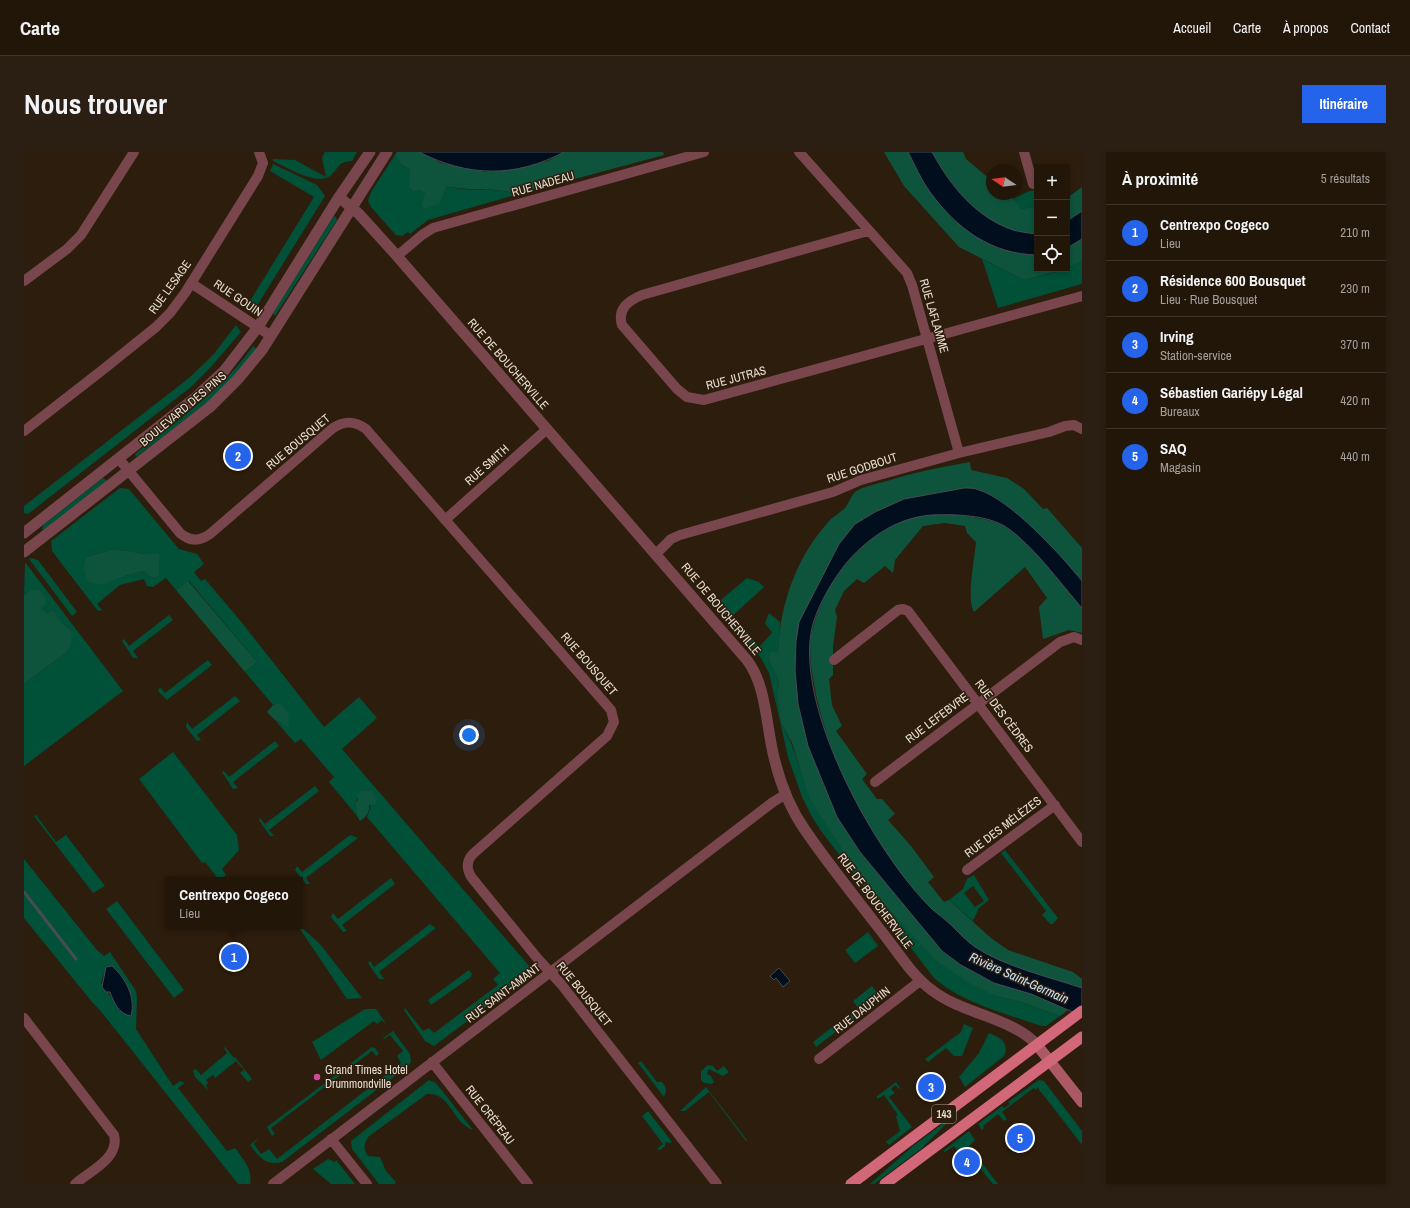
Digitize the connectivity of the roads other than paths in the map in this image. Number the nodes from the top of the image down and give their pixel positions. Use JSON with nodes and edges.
{"nodes":[{"id":1,"x":134,"y":152,"type":"edge"},
{"id":2,"x":370,"y":152,"type":"edge"},
{"id":3,"x":387,"y":152,"type":"edge"},
{"id":4,"x":704,"y":152,"type":"edge"},
{"id":5,"x":799,"y":152,"type":"edge"},
{"id":6,"x":1024,"y":152,"type":"edge"},
{"id":7,"x":261,"y":155,"type":"edge"},
{"id":8,"x":1033,"y":184,"type":"dead end"},
{"id":9,"x":339,"y":197,"type":"junction"},
{"id":10,"x":351,"y":207,"type":"junction"},
{"id":11,"x":868,"y":231,"type":"junction"},
{"id":12,"x":397,"y":256,"type":"junction"},
{"id":13,"x":24,"y":281,"type":"edge"},
{"id":14,"x":191,"y":283,"type":"junction"},
{"id":15,"x":1082,"y":296,"type":"edge"},
{"id":16,"x":258,"y":327,"type":"junction"},
{"id":17,"x":271,"y":336,"type":"junction"},
{"id":18,"x":927,"y":338,"type":"junction"},
{"id":19,"x":547,"y":429,"type":"junction"},
{"id":20,"x":1082,"y":429,"type":"edge"},
{"id":21,"x":24,"y":431,"type":"edge"},
{"id":22,"x":960,"y":453,"type":"junction"},
{"id":23,"x":119,"y":459,"type":"junction"},
{"id":24,"x":129,"y":471,"type":"junction"},
{"id":25,"x":445,"y":520,"type":"junction"},
{"id":26,"x":24,"y":531,"type":"edge"},
{"id":27,"x":34,"y":544,"type":"junction"},
{"id":28,"x":24,"y":552,"type":"edge"},
{"id":29,"x":656,"y":554,"type":"junction"},
{"id":30,"x":1078,"y":638,"type":"edge"},
{"id":31,"x":834,"y":660,"type":"dead end"},
{"id":32,"x":978,"y":703,"type":"junction"},
{"id":33,"x":875,"y":782,"type":"dead end"},
{"id":34,"x":786,"y":794,"type":"junction"},
{"id":35,"x":1055,"y":805,"type":"junction"},
{"id":36,"x":1082,"y":842,"type":"edge"},
{"id":37,"x":967,"y":870,"type":"dead end"},
{"id":38,"x":551,"y":972,"type":"junction"},
{"id":39,"x":920,"y":981,"type":"junction"},
{"id":40,"x":1082,"y":1011,"type":"edge"},
{"id":41,"x":24,"y":1018,"type":"edge"},
{"id":42,"x":1082,"y":1037,"type":"edge"},
{"id":43,"x":1036,"y":1045,"type":"junction"},
{"id":44,"x":819,"y":1059,"type":"dead end"},
{"id":45,"x":1049,"y":1061,"type":"junction"},
{"id":46,"x":432,"y":1062,"type":"junction"},
{"id":47,"x":1082,"y":1102,"type":"edge"},
{"id":48,"x":331,"y":1139,"type":"junction"},
{"id":49,"x":75,"y":1184,"type":"edge"},
{"id":50,"x":273,"y":1184,"type":"edge"},
{"id":51,"x":367,"y":1184,"type":"edge"},
{"id":52,"x":528,"y":1184,"type":"edge"},
{"id":53,"x":717,"y":1184,"type":"edge"},
{"id":54,"x":851,"y":1184,"type":"edge"},
{"id":55,"x":885,"y":1184,"type":"edge"}],
"edges":[{"from":1,"to":13,"type":"street"},
{"from":2,"to":9,"type":"street","name":"BOULEVARD DES PINS"},
{"from":3,"to":10,"type":"street","name":"BOULEVARD DES PINS"},
{"from":4,"to":12,"type":"street","name":"RUE NADEAU"},
{"from":5,"to":11,"type":"street","name":"RUE LAFLAMME"},
{"from":6,"to":8,"type":"street"},
{"from":7,"to":14,"type":"street","name":"RUE LESAGE"},
{"from":9,"to":10,"type":"street","name":"RUE DE BOUCHERVILLE"},
{"from":9,"to":16,"type":"street","name":"BOULEVARD DES PINS"},
{"from":10,"to":12,"type":"street","name":"RUE DE BOUCHERVILLE"},
{"from":10,"to":17,"type":"street","name":"BOULEVARD DES PINS"},
{"from":11,"to":18,"type":"street","name":"RUE LAFLAMME"},
{"from":11,"to":18,"type":"street","name":"RUE JUTRAS"},
{"from":12,"to":19,"type":"street","name":"RUE DE BOUCHERVILLE"},
{"from":14,"to":16,"type":"street","name":"RUE GOUIN"},
{"from":14,"to":21,"type":"street","name":"RUE LESAGE"},
{"from":15,"to":18,"type":"street","name":"RUE JUTRAS"},
{"from":16,"to":17,"type":"street","name":"RUE GOUIN"},
{"from":16,"to":23,"type":"street","name":"BOULEVARD DES PINS"},
{"from":17,"to":24,"type":"street","name":"BOULEVARD DES PINS"},
{"from":18,"to":22,"type":"street","name":"RUE LAFLAMME"},
{"from":19,"to":25,"type":"street","name":"RUE SMITH"},
{"from":19,"to":29,"type":"street","name":"RUE DE BOUCHERVILLE"},
{"from":20,"to":22,"type":"street","name":"RUE GODBOUT"},
{"from":22,"to":29,"type":"street","name":"RUE GODBOUT"},
{"from":23,"to":24,"type":"street","name":"RUE BOUSQUET"},
{"from":23,"to":26,"type":"street","name":"BOULEVARD DES PINS"},
{"from":24,"to":25,"type":"street","name":"RUE BOUSQUET"},
{"from":24,"to":27,"type":"street","name":"BOULEVARD DES PINS"},
{"from":25,"to":38,"type":"street","name":"RUE BOUSQUET"},
{"from":26,"to":27,"type":"street"},
{"from":27,"to":28,"type":"street","name":"BOULEVARD DES PINS"},
{"from":29,"to":34,"type":"street","name":"RUE DE BOUCHERVILLE"},
{"from":30,"to":32,"type":"street","name":"RUE LEFEBVRE"},
{"from":31,"to":32,"type":"street","name":"RUE DES CÈDRES"},
{"from":32,"to":33,"type":"street","name":"RUE LEFEBVRE"},
{"from":32,"to":35,"type":"street","name":"RUE DES CÈDRES"},
{"from":34,"to":38,"type":"street","name":"RUE SAINT-AMANT"},
{"from":34,"to":39,"type":"street","name":"RUE DE BOUCHERVILLE"},
{"from":35,"to":36,"type":"street","name":"RUE DES CÈDRES"},
{"from":35,"to":37,"type":"street","name":"RUE DES MÉLÈZES"},
{"from":38,"to":46,"type":"street","name":"RUE SAINT-AMANT"},
{"from":38,"to":53,"type":"street","name":"RUE BOUSQUET"},
{"from":39,"to":43,"type":"street","name":"RUE DE BOUCHERVILLE"},
{"from":39,"to":44,"type":"street","name":"RUE DAUPHIN"},
{"from":40,"to":43,"type":"main road","number":"143"},
{"from":41,"to":49,"type":"street"},
{"from":42,"to":45,"type":"main road","number":"143"},
{"from":43,"to":45,"type":"main road"},
{"from":43,"to":54,"type":"main road","number":"143"},
{"from":45,"to":47,"type":"main road"},
{"from":45,"to":55,"type":"main road","number":"143"},
{"from":46,"to":48,"type":"street","name":"RUE SAINT-AMANT"},
{"from":46,"to":52,"type":"street","name":"RUE CRÉPEAU"},
{"from":48,"to":50,"type":"street","name":"RUE SAINT-AMANT"},
{"from":48,"to":51,"type":"street"}]}
